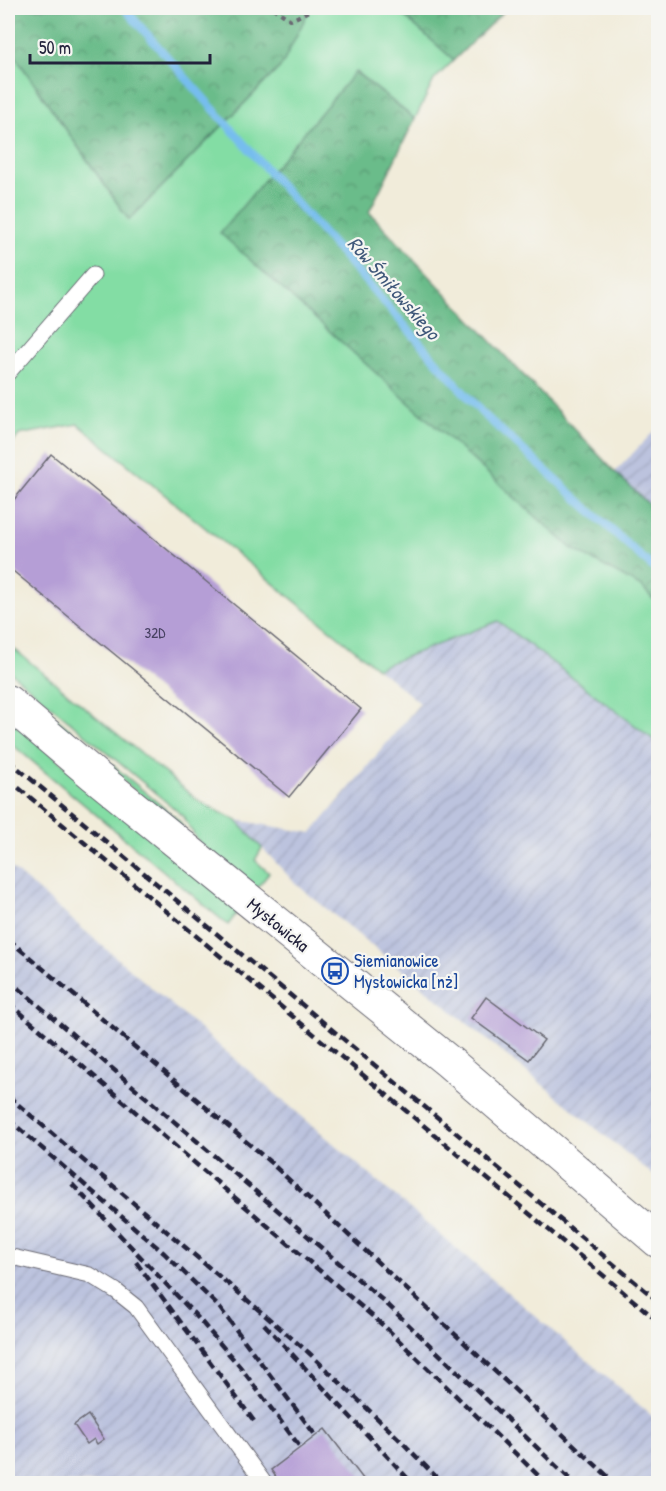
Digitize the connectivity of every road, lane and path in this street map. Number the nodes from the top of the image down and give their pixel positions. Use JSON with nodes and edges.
{"nodes":[{"id":1,"x":273,"y":8,"type":"edge"},
{"id":2,"x":315,"y":8,"type":"edge"},
{"id":3,"x":93,"y":275,"type":"dead end"},
{"id":4,"x":8,"y":373,"type":"edge"},
{"id":5,"x":8,"y":702,"type":"edge"},
{"id":6,"x":658,"y":1241,"type":"edge"},
{"id":7,"x":8,"y":1256,"type":"edge"},
{"id":8,"x":265,"y":1484,"type":"edge"}],
"edges":[{"from":1,"to":2,"type":"path"},
{"from":3,"to":4,"type":"lane"},
{"from":5,"to":6,"type":"street","name":"Mysłowicka"},
{"from":7,"to":8,"type":"lane"}]}
